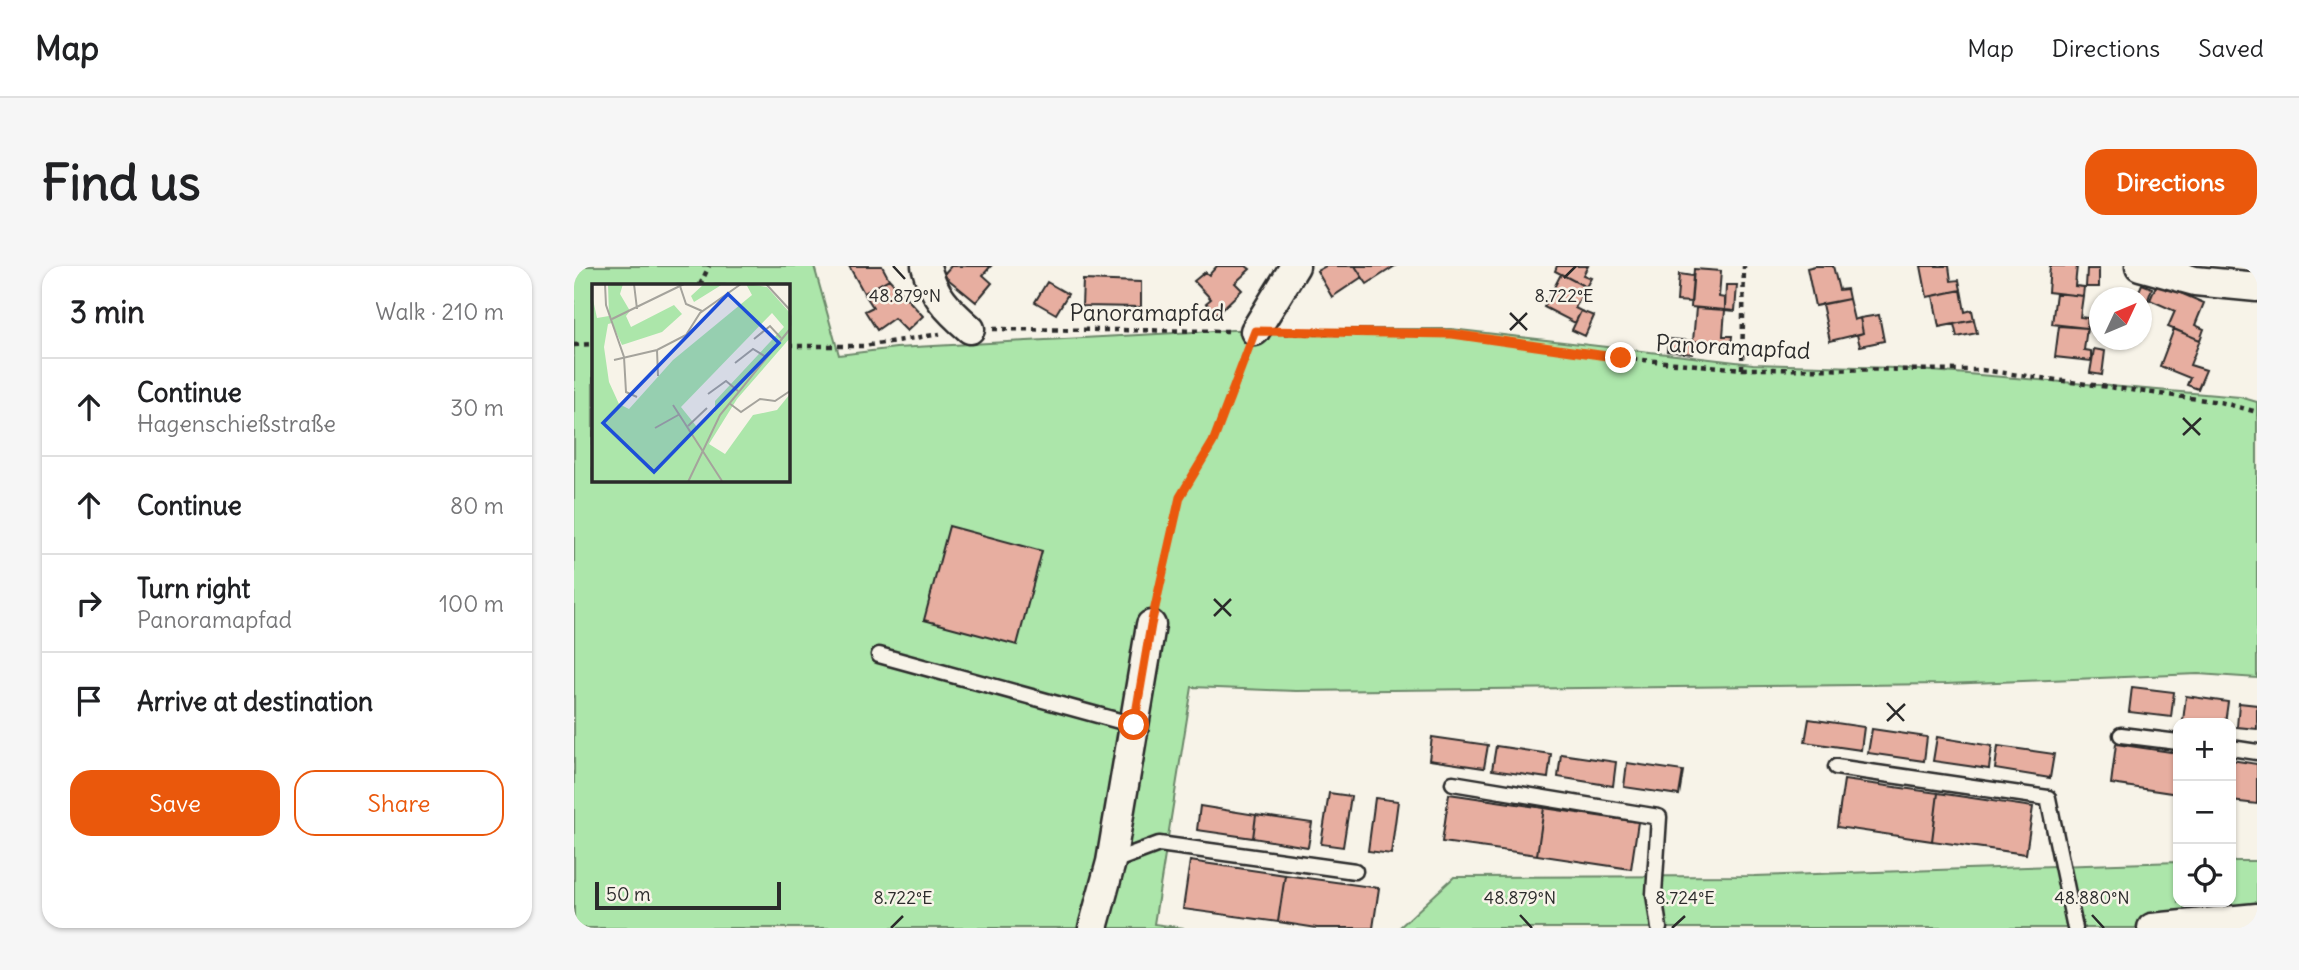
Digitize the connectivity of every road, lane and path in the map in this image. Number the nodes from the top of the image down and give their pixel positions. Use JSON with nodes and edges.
{"nodes":[{"id":1,"x":709,"y":266,"type":"edge"},
{"id":2,"x":926,"y":266,"type":"edge"},
{"id":3,"x":1295,"y":266,"type":"edge"},
{"id":4,"x":1744,"y":266,"type":"edge"},
{"id":5,"x":2140,"y":266,"type":"edge"},
{"id":6,"x":700,"y":284,"type":"edge"},
{"id":7,"x":2257,"y":287,"type":"edge"},
{"id":8,"x":970,"y":329,"type":"junction"},
{"id":9,"x":1255,"y":331,"type":"junction"},
{"id":10,"x":592,"y":344,"type":"edge"},
{"id":11,"x":574,"y":345,"type":"edge"},
{"id":12,"x":789,"y":346,"type":"edge"},
{"id":13,"x":1742,"y":369,"type":"junction"},
{"id":14,"x":2257,"y":412,"type":"edge"},
{"id":15,"x":1151,"y":625,"type":"joint"},
{"id":16,"x":879,"y":654,"type":"dead end"},
{"id":17,"x":1134,"y":725,"type":"junction"},
{"id":18,"x":2121,"y":735,"type":"dead end"},
{"id":19,"x":2173,"y":741,"type":"edge"},
{"id":20,"x":2236,"y":749,"type":"edge"},
{"id":21,"x":2257,"y":752,"type":"edge"},
{"id":22,"x":1836,"y":767,"type":"dead end"},
{"id":23,"x":1453,"y":783,"type":"dead end"},
{"id":24,"x":1111,"y":862,"type":"junction"},
{"id":25,"x":1355,"y":871,"type":"dead end"},
{"id":26,"x":2257,"y":918,"type":"edge"},
{"id":27,"x":1093,"y":928,"type":"edge"},
{"id":28,"x":1659,"y":928,"type":"edge"},
{"id":29,"x":2075,"y":928,"type":"edge"},
{"id":30,"x":2152,"y":928,"type":"edge"}],
"edges":[{"from":1,"to":6,"type":"path"},
{"from":2,"to":8,"type":"street"},
{"from":3,"to":9,"type":"street"},
{"from":4,"to":13,"type":"path"},
{"from":5,"to":7,"type":"street"},
{"from":8,"to":9,"type":"path","name":"Panoramapfad"},
{"from":8,"to":12,"type":"path","name":"Panoramapfad"},
{"from":9,"to":13,"type":"path","name":"Panoramapfad"},
{"from":9,"to":15,"type":"path"},
{"from":10,"to":11,"type":"path"},
{"from":13,"to":14,"type":"path","name":"Panoramapfad"},
{"from":15,"to":17,"type":"street"},
{"from":16,"to":17,"type":"lane"},
{"from":17,"to":24,"type":"street"},
{"from":18,"to":19,"type":"lane"},
{"from":20,"to":21,"type":"lane"},
{"from":22,"to":29,"type":"lane"},
{"from":23,"to":28,"type":"lane"},
{"from":24,"to":25,"type":"lane"},
{"from":24,"to":27,"type":"street"},
{"from":26,"to":30,"type":"street"}]}
